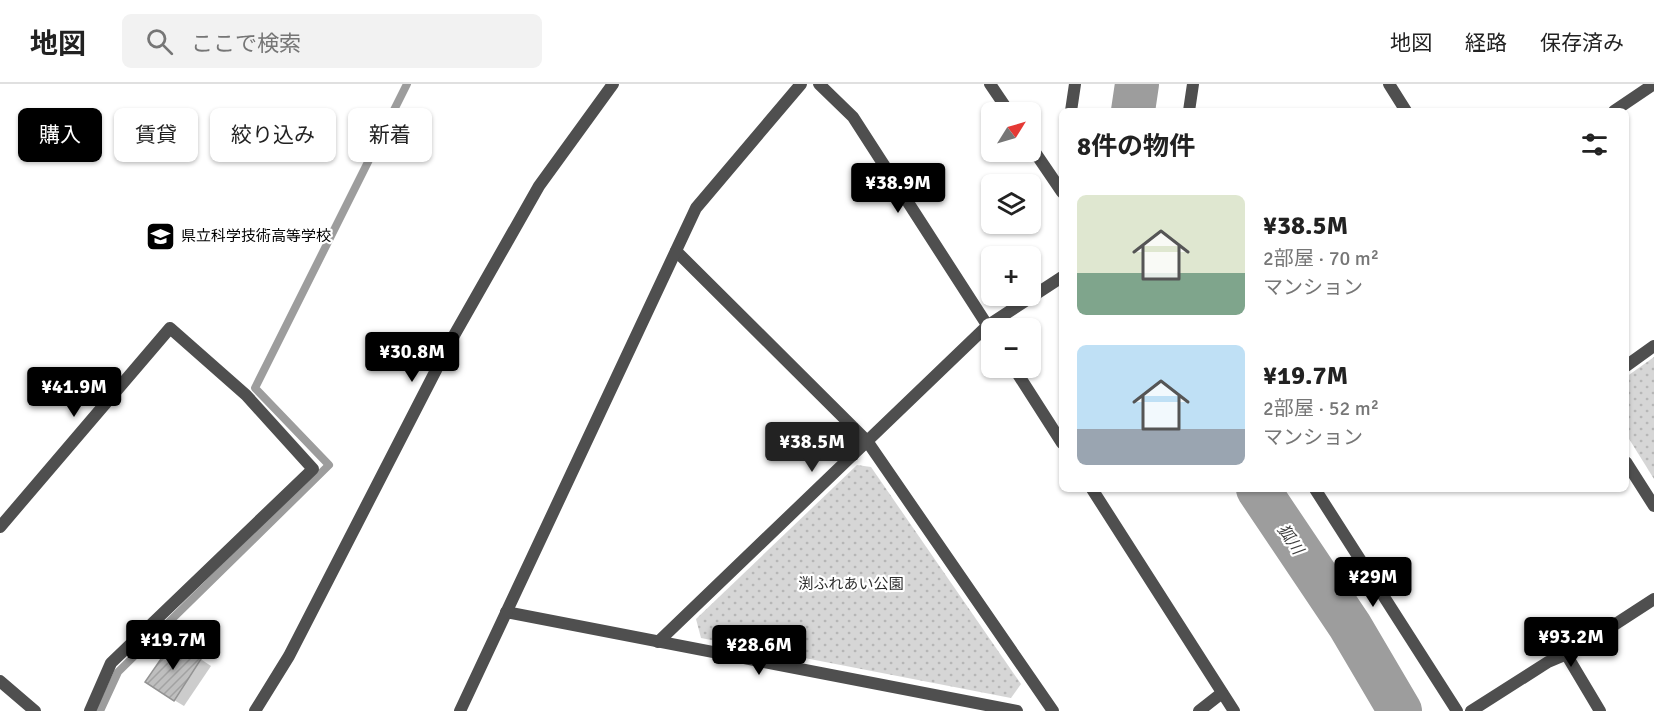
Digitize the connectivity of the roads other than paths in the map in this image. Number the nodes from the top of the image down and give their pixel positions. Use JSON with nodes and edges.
{"nodes":[{"id":1,"x":613,"y":84,"type":"edge"},
{"id":2,"x":801,"y":84,"type":"edge"},
{"id":3,"x":819,"y":84,"type":"edge"},
{"id":4,"x":990,"y":84,"type":"edge"},
{"id":5,"x":1075,"y":84,"type":"edge"},
{"id":6,"x":1193,"y":84,"type":"edge"},
{"id":7,"x":1389,"y":84,"type":"edge"},
{"id":8,"x":1654,"y":84,"type":"edge"},
{"id":9,"x":1002,"y":102,"type":"edge"},
{"id":10,"x":1071,"y":108,"type":"edge"},
{"id":11,"x":1189,"y":108,"type":"edge"},
{"id":12,"x":1404,"y":108,"type":"edge"},
{"id":13,"x":1618,"y":108,"type":"edge"},
{"id":14,"x":1041,"y":161,"type":"edge"},
{"id":15,"x":1059,"y":188,"type":"edge"},
{"id":16,"x":676,"y":251,"type":"junction"},
{"id":17,"x":1059,"y":279,"type":"edge"},
{"id":18,"x":982,"y":318,"type":"edge"},
{"id":19,"x":1004,"y":318,"type":"edge"},
{"id":20,"x":981,"y":336,"type":"edge"},
{"id":21,"x":1654,"y":346,"type":"edge"},
{"id":22,"x":1629,"y":364,"type":"edge"},
{"id":23,"x":1020,"y":378,"type":"edge"},
{"id":24,"x":1059,"y":438,"type":"edge"},
{"id":25,"x":867,"y":441,"type":"junction"},
{"id":26,"x":1629,"y":467,"type":"edge"},
{"id":27,"x":1094,"y":492,"type":"edge"},
{"id":28,"x":1317,"y":492,"type":"edge"},
{"id":29,"x":1654,"y":506,"type":"edge"},
{"id":30,"x":0,"y":527,"type":"edge"},
{"id":31,"x":1654,"y":599,"type":"edge"},
{"id":32,"x":506,"y":612,"type":"junction"},
{"id":33,"x":658,"y":642,"type":"junction"},
{"id":34,"x":1566,"y":654,"type":"junction"},
{"id":35,"x":0,"y":681,"type":"edge"},
{"id":36,"x":1222,"y":693,"type":"junction"},
{"id":37,"x":35,"y":711,"type":"edge"},
{"id":38,"x":90,"y":711,"type":"edge"},
{"id":39,"x":255,"y":711,"type":"edge"},
{"id":40,"x":460,"y":711,"type":"edge"},
{"id":41,"x":1017,"y":711,"type":"edge"},
{"id":42,"x":1053,"y":711,"type":"edge"},
{"id":43,"x":1198,"y":711,"type":"edge"},
{"id":44,"x":1234,"y":711,"type":"edge"},
{"id":45,"x":1457,"y":711,"type":"edge"},
{"id":46,"x":1471,"y":711,"type":"edge"},
{"id":47,"x":1600,"y":711,"type":"edge"}],
"edges":[{"from":1,"to":39,"type":"street"},
{"from":2,"to":16,"type":"street"},
{"from":3,"to":18,"type":"street"},
{"from":4,"to":9,"type":"street"},
{"from":5,"to":10,"type":"street"},
{"from":6,"to":11,"type":"street"},
{"from":7,"to":12,"type":"street"},
{"from":8,"to":13,"type":"street"},
{"from":14,"to":15,"type":"street"},
{"from":16,"to":25,"type":"street"},
{"from":16,"to":32,"type":"street"},
{"from":17,"to":19,"type":"street"},
{"from":20,"to":25,"type":"street"},
{"from":21,"to":22,"type":"street"},
{"from":23,"to":24,"type":"street"},
{"from":25,"to":33,"type":"street"},
{"from":25,"to":42,"type":"street"},
{"from":26,"to":29,"type":"street"},
{"from":27,"to":36,"type":"street"},
{"from":28,"to":45,"type":"street"},
{"from":30,"to":38,"type":"street"},
{"from":31,"to":34,"type":"street"},
{"from":32,"to":33,"type":"street"},
{"from":32,"to":40,"type":"street"},
{"from":33,"to":41,"type":"street"},
{"from":34,"to":46,"type":"street"},
{"from":34,"to":47,"type":"street"},
{"from":35,"to":37,"type":"street"},
{"from":36,"to":43,"type":"street"},
{"from":36,"to":44,"type":"street"}]}
